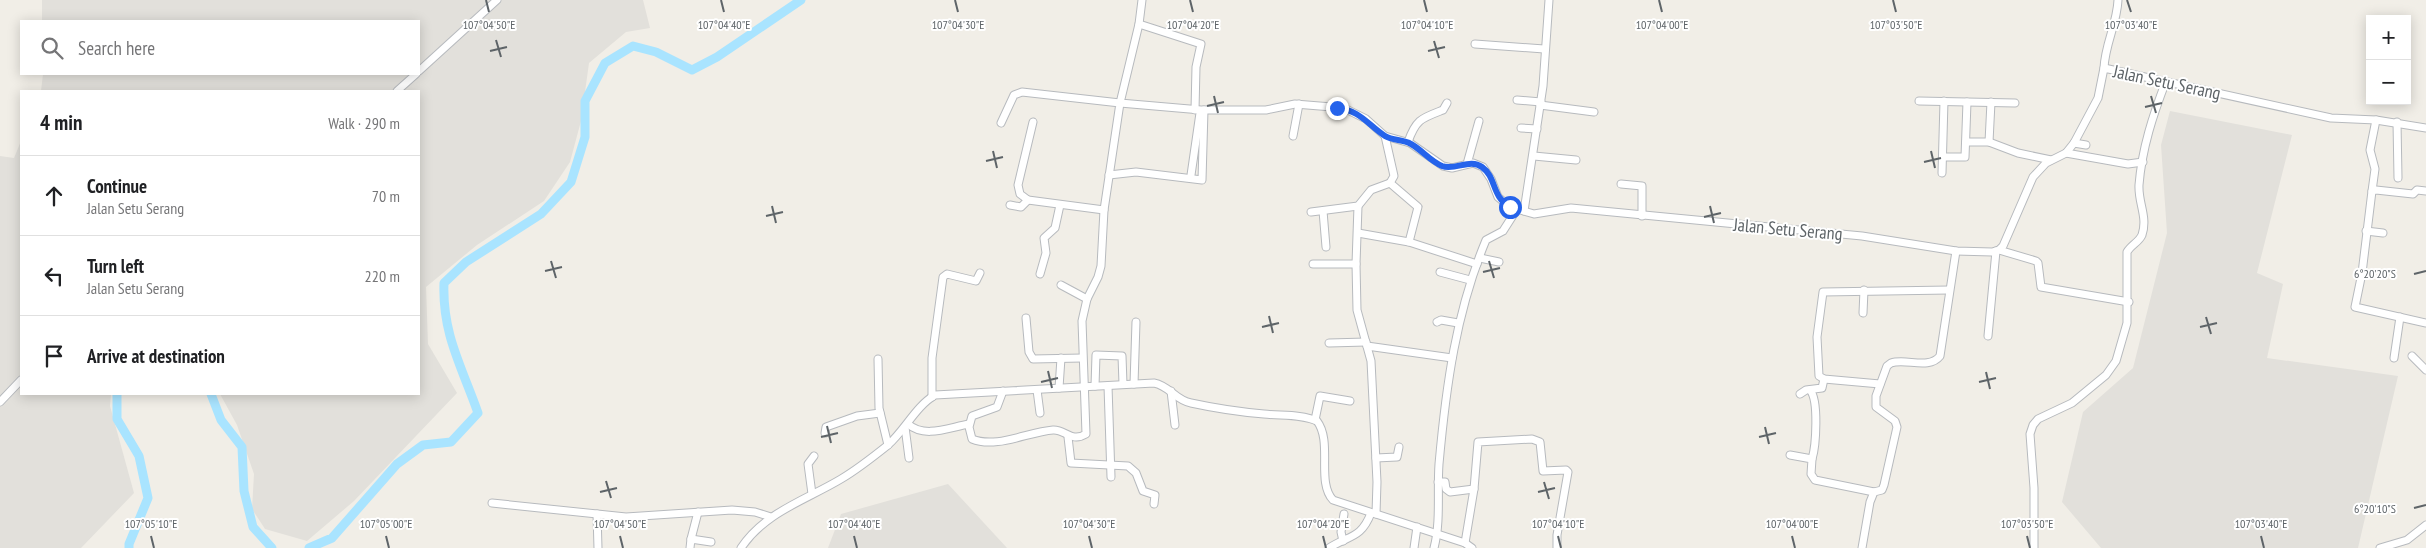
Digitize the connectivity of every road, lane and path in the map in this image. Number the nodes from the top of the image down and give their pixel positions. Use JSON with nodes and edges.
{"nodes":[{"id":1,"x":497,"y":0,"type":"edge"},
{"id":2,"x":1142,"y":0,"type":"edge"},
{"id":3,"x":1549,"y":0,"type":"edge"},
{"id":4,"x":2118,"y":0,"type":"edge"},
{"id":5,"x":1139,"y":24,"type":"junction"},
{"id":6,"x":1475,"y":44,"type":"dead end"},
{"id":7,"x":1544,"y":49,"type":"junction"},
{"id":8,"x":2104,"y":68,"type":"junction"},
{"id":9,"x":420,"y":69,"type":"edge"},
{"id":10,"x":414,"y":75,"type":"edge"},
{"id":11,"x":2166,"y":81,"type":"junction"},
{"id":12,"x":398,"y":90,"type":"edge"},
{"id":13,"x":1517,"y":100,"type":"dead end"},
{"id":14,"x":1919,"y":101,"type":"dead end"},
{"id":15,"x":1944,"y":101,"type":"junction"},
{"id":16,"x":1967,"y":102,"type":"junction"},
{"id":17,"x":1990,"y":102,"type":"junction"},
{"id":18,"x":1120,"y":103,"type":"junction"},
{"id":19,"x":1447,"y":103,"type":"dead end"},
{"id":20,"x":2014,"y":103,"type":"dead end"},
{"id":21,"x":1299,"y":104,"type":"junction"},
{"id":22,"x":1541,"y":104,"type":"junction"},
{"id":23,"x":1200,"y":110,"type":"junction"},
{"id":24,"x":1594,"y":112,"type":"dead end"},
{"id":25,"x":2376,"y":120,"type":"junction"},
{"id":26,"x":1479,"y":121,"type":"dead end"},
{"id":27,"x":1033,"y":122,"type":"dead end"},
{"id":28,"x":2397,"y":122,"type":"junction"},
{"id":29,"x":1001,"y":123,"type":"dead end"},
{"id":30,"x":1521,"y":128,"type":"dead end"},
{"id":31,"x":2426,"y":128,"type":"edge"},
{"id":32,"x":1537,"y":129,"type":"junction"},
{"id":33,"x":1293,"y":136,"type":"dead end"},
{"id":34,"x":1385,"y":136,"type":"junction"},
{"id":35,"x":1408,"y":142,"type":"junction"},
{"id":36,"x":1966,"y":142,"type":"junction"},
{"id":37,"x":1990,"y":142,"type":"junction"},
{"id":38,"x":2074,"y":143,"type":"junction"},
{"id":39,"x":2086,"y":145,"type":"dead end"},
{"id":40,"x":2066,"y":153,"type":"junction"},
{"id":41,"x":1534,"y":156,"type":"junction"},
{"id":42,"x":1943,"y":157,"type":"junction"},
{"id":43,"x":1576,"y":160,"type":"dead end"},
{"id":44,"x":2051,"y":160,"type":"junction"},
{"id":45,"x":2143,"y":162,"type":"junction"},
{"id":46,"x":1467,"y":164,"type":"junction"},
{"id":47,"x":1942,"y":173,"type":"dead end"},
{"id":48,"x":1109,"y":175,"type":"junction"},
{"id":49,"x":1191,"y":175,"type":"dead end"},
{"id":50,"x":2398,"y":178,"type":"dead end"},
{"id":51,"x":1390,"y":183,"type":"junction"},
{"id":52,"x":1621,"y":184,"type":"dead end"},
{"id":53,"x":2372,"y":190,"type":"junction"},
{"id":54,"x":2426,"y":191,"type":"edge"},
{"id":55,"x":1028,"y":200,"type":"junction"},
{"id":56,"x":1010,"y":205,"type":"dead end"},
{"id":57,"x":1060,"y":205,"type":"junction"},
{"id":58,"x":1358,"y":206,"type":"junction"},
{"id":59,"x":1104,"y":210,"type":"junction"},
{"id":60,"x":1521,"y":210,"type":"junction"},
{"id":61,"x":1323,"y":211,"type":"junction"},
{"id":62,"x":1310,"y":212,"type":"dead end"},
{"id":63,"x":1642,"y":216,"type":"junction"},
{"id":64,"x":2366,"y":231,"type":"junction"},
{"id":65,"x":1358,"y":233,"type":"junction"},
{"id":66,"x":2383,"y":233,"type":"dead end"},
{"id":67,"x":1408,"y":242,"type":"junction"},
{"id":68,"x":1326,"y":247,"type":"dead end"},
{"id":69,"x":1956,"y":251,"type":"junction"},
{"id":70,"x":1998,"y":251,"type":"junction"},
{"id":71,"x":1479,"y":261,"type":"junction"},
{"id":72,"x":1499,"y":262,"type":"dead end"},
{"id":73,"x":1313,"y":264,"type":"dead end"},
{"id":74,"x":1356,"y":264,"type":"junction"},
{"id":75,"x":1440,"y":272,"type":"dead end"},
{"id":76,"x":980,"y":273,"type":"dead end"},
{"id":77,"x":1040,"y":274,"type":"dead end"},
{"id":78,"x":1470,"y":280,"type":"junction"},
{"id":79,"x":1061,"y":285,"type":"dead end"},
{"id":80,"x":1864,"y":290,"type":"junction"},
{"id":81,"x":1949,"y":290,"type":"junction"},
{"id":82,"x":1087,"y":299,"type":"junction"},
{"id":83,"x":2129,"y":302,"type":"junction"},
{"id":84,"x":1863,"y":313,"type":"dead end"},
{"id":85,"x":2400,"y":317,"type":"junction"},
{"id":86,"x":1026,"y":318,"type":"dead end"},
{"id":87,"x":1136,"y":322,"type":"dead end"},
{"id":88,"x":1437,"y":322,"type":"dead end"},
{"id":89,"x":1458,"y":322,"type":"junction"},
{"id":90,"x":2426,"y":324,"type":"edge"},
{"id":91,"x":1988,"y":336,"type":"dead end"},
{"id":92,"x":1329,"y":344,"type":"dead end"},
{"id":93,"x":1367,"y":344,"type":"junction"},
{"id":94,"x":2412,"y":356,"type":"dead end"},
{"id":95,"x":1061,"y":358,"type":"junction"},
{"id":96,"x":1082,"y":358,"type":"junction"},
{"id":97,"x":1452,"y":358,"type":"junction"},
{"id":98,"x":2394,"y":358,"type":"dead end"},
{"id":99,"x":878,"y":359,"type":"dead end"},
{"id":100,"x":2426,"y":370,"type":"edge"},
{"id":101,"x":1824,"y":379,"type":"junction"},
{"id":102,"x":20,"y":381,"type":"edge"},
{"id":103,"x":1124,"y":384,"type":"junction"},
{"id":104,"x":1134,"y":384,"type":"junction"},
{"id":105,"x":1880,"y":384,"type":"junction"},
{"id":106,"x":1096,"y":386,"type":"junction"},
{"id":107,"x":1108,"y":386,"type":"junction"},
{"id":108,"x":1084,"y":387,"type":"junction"},
{"id":109,"x":1059,"y":388,"type":"junction"},
{"id":110,"x":1036,"y":390,"type":"junction"},
{"id":111,"x":1171,"y":390,"type":"junction"},
{"id":112,"x":1810,"y":390,"type":"junction"},
{"id":113,"x":1003,"y":391,"type":"junction"},
{"id":114,"x":1800,"y":394,"type":"dead end"},
{"id":115,"x":932,"y":397,"type":"junction"},
{"id":116,"x":1350,"y":401,"type":"dead end"},
{"id":117,"x":0,"y":402,"type":"edge"},
{"id":118,"x":880,"y":413,"type":"junction"},
{"id":119,"x":1040,"y":413,"type":"dead end"},
{"id":120,"x":1315,"y":420,"type":"junction"},
{"id":121,"x":969,"y":424,"type":"junction"},
{"id":122,"x":1175,"y":425,"type":"dead end"},
{"id":123,"x":907,"y":426,"type":"junction"},
{"id":124,"x":825,"y":433,"type":"dead end"},
{"id":125,"x":1068,"y":436,"type":"junction"},
{"id":126,"x":888,"y":445,"type":"junction"},
{"id":127,"x":1398,"y":447,"type":"dead end"},
{"id":128,"x":1790,"y":455,"type":"dead end"},
{"id":129,"x":814,"y":456,"type":"dead end"},
{"id":130,"x":909,"y":458,"type":"dead end"},
{"id":131,"x":1376,"y":458,"type":"junction"},
{"id":132,"x":1812,"y":459,"type":"junction"},
{"id":133,"x":1111,"y":464,"type":"junction"},
{"id":134,"x":1111,"y":477,"type":"dead end"},
{"id":135,"x":1438,"y":482,"type":"junction"},
{"id":136,"x":1474,"y":489,"type":"junction"},
{"id":137,"x":1874,"y":492,"type":"junction"},
{"id":138,"x":812,"y":494,"type":"junction"},
{"id":139,"x":492,"y":502,"type":"dead end"},
{"id":140,"x":1154,"y":504,"type":"dead end"},
{"id":141,"x":698,"y":512,"type":"junction"},
{"id":142,"x":597,"y":514,"type":"junction"},
{"id":143,"x":1344,"y":514,"type":"dead end"},
{"id":144,"x":1374,"y":514,"type":"junction"},
{"id":145,"x":771,"y":516,"type":"junction"},
{"id":146,"x":2426,"y":525,"type":"edge"},
{"id":147,"x":1416,"y":528,"type":"junction"},
{"id":148,"x":1437,"y":535,"type":"junction"},
{"id":149,"x":691,"y":539,"type":"junction"},
{"id":150,"x":711,"y":542,"type":"dead end"},
{"id":151,"x":1343,"y":542,"type":"junction"},
{"id":152,"x":1468,"y":546,"type":"edge"},
{"id":153,"x":598,"y":548,"type":"edge"},
{"id":154,"x":690,"y":548,"type":"edge"},
{"id":155,"x":741,"y":548,"type":"edge"},
{"id":156,"x":1329,"y":548,"type":"edge"},
{"id":157,"x":1414,"y":548,"type":"edge"},
{"id":158,"x":1434,"y":548,"type":"edge"},
{"id":159,"x":1557,"y":548,"type":"edge"},
{"id":160,"x":1862,"y":548,"type":"edge"},
{"id":161,"x":2034,"y":548,"type":"edge"},
{"id":162,"x":2380,"y":548,"type":"edge"}],
"edges":[{"from":1,"to":9,"type":"street"},
{"from":2,"to":5,"type":"street"},
{"from":3,"to":7,"type":"street"},
{"from":4,"to":8,"type":"street"},
{"from":5,"to":18,"type":"street"},
{"from":5,"to":23,"type":"street"},
{"from":6,"to":7,"type":"street"},
{"from":7,"to":22,"type":"street"},
{"from":8,"to":11,"type":"street","name":"Jalan Setu Serang"},
{"from":8,"to":38,"type":"street","name":"Jalan Setu Serang"},
{"from":10,"to":12,"type":"street"},
{"from":11,"to":25,"type":"street","name":"Jalan Setu Serang"},
{"from":11,"to":45,"type":"street"},
{"from":13,"to":22,"type":"street"},
{"from":14,"to":15,"type":"street"},
{"from":15,"to":16,"type":"street"},
{"from":15,"to":42,"type":"street"},
{"from":16,"to":17,"type":"street"},
{"from":16,"to":36,"type":"street"},
{"from":17,"to":20,"type":"street"},
{"from":17,"to":37,"type":"street"},
{"from":18,"to":23,"type":"street"},
{"from":18,"to":29,"type":"street"},
{"from":18,"to":48,"type":"street"},
{"from":19,"to":35,"type":"street"},
{"from":21,"to":23,"type":"street"},
{"from":21,"to":33,"type":"street"},
{"from":21,"to":34,"type":"street"},
{"from":22,"to":24,"type":"street"},
{"from":22,"to":32,"type":"street"},
{"from":23,"to":48,"type":"street"},
{"from":23,"to":49,"type":"street"},
{"from":25,"to":28,"type":"street","name":"Jalan Setu Serang"},
{"from":25,"to":53,"type":"street"},
{"from":26,"to":46,"type":"street"},
{"from":27,"to":55,"type":"street"},
{"from":28,"to":31,"type":"street","name":"Jalan Setu Serang"},
{"from":28,"to":50,"type":"street"},
{"from":30,"to":32,"type":"street"},
{"from":32,"to":41,"type":"street"},
{"from":34,"to":35,"type":"street"},
{"from":34,"to":51,"type":"street"},
{"from":35,"to":46,"type":"street"},
{"from":36,"to":37,"type":"street"},
{"from":36,"to":42,"type":"street"},
{"from":37,"to":44,"type":"street"},
{"from":38,"to":39,"type":"street"},
{"from":38,"to":40,"type":"street","name":"Jalan Setu Serang"},
{"from":40,"to":44,"type":"street","name":"Jalan Setu Serang"},
{"from":40,"to":45,"type":"street"},
{"from":41,"to":43,"type":"street"},
{"from":41,"to":60,"type":"street"},
{"from":42,"to":47,"type":"street"},
{"from":44,"to":70,"type":"street","name":"Jalan Setu Serang"},
{"from":45,"to":83,"type":"street"},
{"from":46,"to":60,"type":"street"},
{"from":48,"to":59,"type":"street"},
{"from":51,"to":58,"type":"street"},
{"from":51,"to":67,"type":"street"},
{"from":52,"to":63,"type":"street"},
{"from":53,"to":54,"type":"street"},
{"from":53,"to":64,"type":"street"},
{"from":55,"to":56,"type":"street"},
{"from":55,"to":57,"type":"street"},
{"from":57,"to":59,"type":"street"},
{"from":57,"to":77,"type":"street"},
{"from":58,"to":61,"type":"street"},
{"from":58,"to":65,"type":"street"},
{"from":59,"to":82,"type":"street"},
{"from":60,"to":63,"type":"street","name":"Jalan Setu Serang"},
{"from":60,"to":71,"type":"street"},
{"from":61,"to":62,"type":"street"},
{"from":61,"to":68,"type":"street"},
{"from":63,"to":69,"type":"street","name":"Jalan Setu Serang"},
{"from":64,"to":66,"type":"street"},
{"from":64,"to":85,"type":"street"},
{"from":65,"to":67,"type":"street"},
{"from":65,"to":74,"type":"street"},
{"from":67,"to":71,"type":"street"},
{"from":69,"to":70,"type":"street","name":"Jalan Setu Serang"},
{"from":69,"to":81,"type":"street"},
{"from":70,"to":83,"type":"street"},
{"from":70,"to":91,"type":"street"},
{"from":71,"to":72,"type":"street"},
{"from":71,"to":78,"type":"street"},
{"from":73,"to":74,"type":"street"},
{"from":74,"to":93,"type":"street"},
{"from":75,"to":78,"type":"street"},
{"from":76,"to":115,"type":"street"},
{"from":78,"to":89,"type":"street"},
{"from":79,"to":82,"type":"street"},
{"from":80,"to":81,"type":"street"},
{"from":80,"to":84,"type":"street"},
{"from":80,"to":101,"type":"street"},
{"from":81,"to":105,"type":"street"},
{"from":82,"to":96,"type":"street"},
{"from":83,"to":161,"type":"street"},
{"from":85,"to":90,"type":"street"},
{"from":85,"to":98,"type":"street"},
{"from":86,"to":95,"type":"street"},
{"from":87,"to":104,"type":"street"},
{"from":88,"to":89,"type":"street"},
{"from":89,"to":97,"type":"street"},
{"from":92,"to":93,"type":"street"},
{"from":93,"to":97,"type":"street"},
{"from":93,"to":131,"type":"street"},
{"from":94,"to":100,"type":"street"},
{"from":95,"to":96,"type":"street"},
{"from":95,"to":109,"type":"street"},
{"from":96,"to":108,"type":"street"},
{"from":97,"to":135,"type":"street"},
{"from":99,"to":118,"type":"street"},
{"from":101,"to":105,"type":"street"},
{"from":101,"to":112,"type":"street"},
{"from":102,"to":117,"type":"street"},
{"from":103,"to":104,"type":"street"},
{"from":103,"to":106,"type":"street"},
{"from":103,"to":107,"type":"street"},
{"from":104,"to":111,"type":"street"},
{"from":105,"to":137,"type":"street"},
{"from":106,"to":107,"type":"street"},
{"from":106,"to":108,"type":"street"},
{"from":107,"to":133,"type":"street"},
{"from":108,"to":109,"type":"street"},
{"from":108,"to":125,"type":"street"},
{"from":109,"to":110,"type":"street"},
{"from":110,"to":113,"type":"street"},
{"from":110,"to":119,"type":"street"},
{"from":111,"to":120,"type":"street"},
{"from":111,"to":122,"type":"street"},
{"from":112,"to":114,"type":"street"},
{"from":112,"to":132,"type":"street"},
{"from":113,"to":115,"type":"street"},
{"from":113,"to":121,"type":"street"},
{"from":115,"to":123,"type":"street"},
{"from":116,"to":120,"type":"street"},
{"from":118,"to":124,"type":"street"},
{"from":118,"to":126,"type":"street"},
{"from":120,"to":144,"type":"street"},
{"from":121,"to":123,"type":"street"},
{"from":121,"to":125,"type":"street"},
{"from":123,"to":126,"type":"street"},
{"from":123,"to":130,"type":"street"},
{"from":125,"to":133,"type":"street"},
{"from":126,"to":138,"type":"street"},
{"from":127,"to":131,"type":"street"},
{"from":128,"to":132,"type":"street"},
{"from":129,"to":138,"type":"street"},
{"from":131,"to":144,"type":"street"},
{"from":132,"to":137,"type":"street"},
{"from":133,"to":134,"type":"street"},
{"from":133,"to":140,"type":"street"},
{"from":135,"to":136,"type":"street"},
{"from":135,"to":148,"type":"street"},
{"from":136,"to":152,"type":"street"},
{"from":136,"to":159,"type":"street"},
{"from":137,"to":160,"type":"street"},
{"from":138,"to":145,"type":"street"},
{"from":139,"to":142,"type":"street"},
{"from":141,"to":142,"type":"street"},
{"from":141,"to":145,"type":"street"},
{"from":141,"to":149,"type":"street"},
{"from":142,"to":153,"type":"street"},
{"from":143,"to":151,"type":"street"},
{"from":144,"to":147,"type":"street"},
{"from":144,"to":151,"type":"street"},
{"from":145,"to":155,"type":"street"},
{"from":146,"to":162,"type":"street"},
{"from":147,"to":148,"type":"street"},
{"from":147,"to":157,"type":"street"},
{"from":148,"to":152,"type":"street"},
{"from":148,"to":158,"type":"street"},
{"from":149,"to":150,"type":"street"},
{"from":149,"to":154,"type":"street"},
{"from":151,"to":156,"type":"street"}]}
